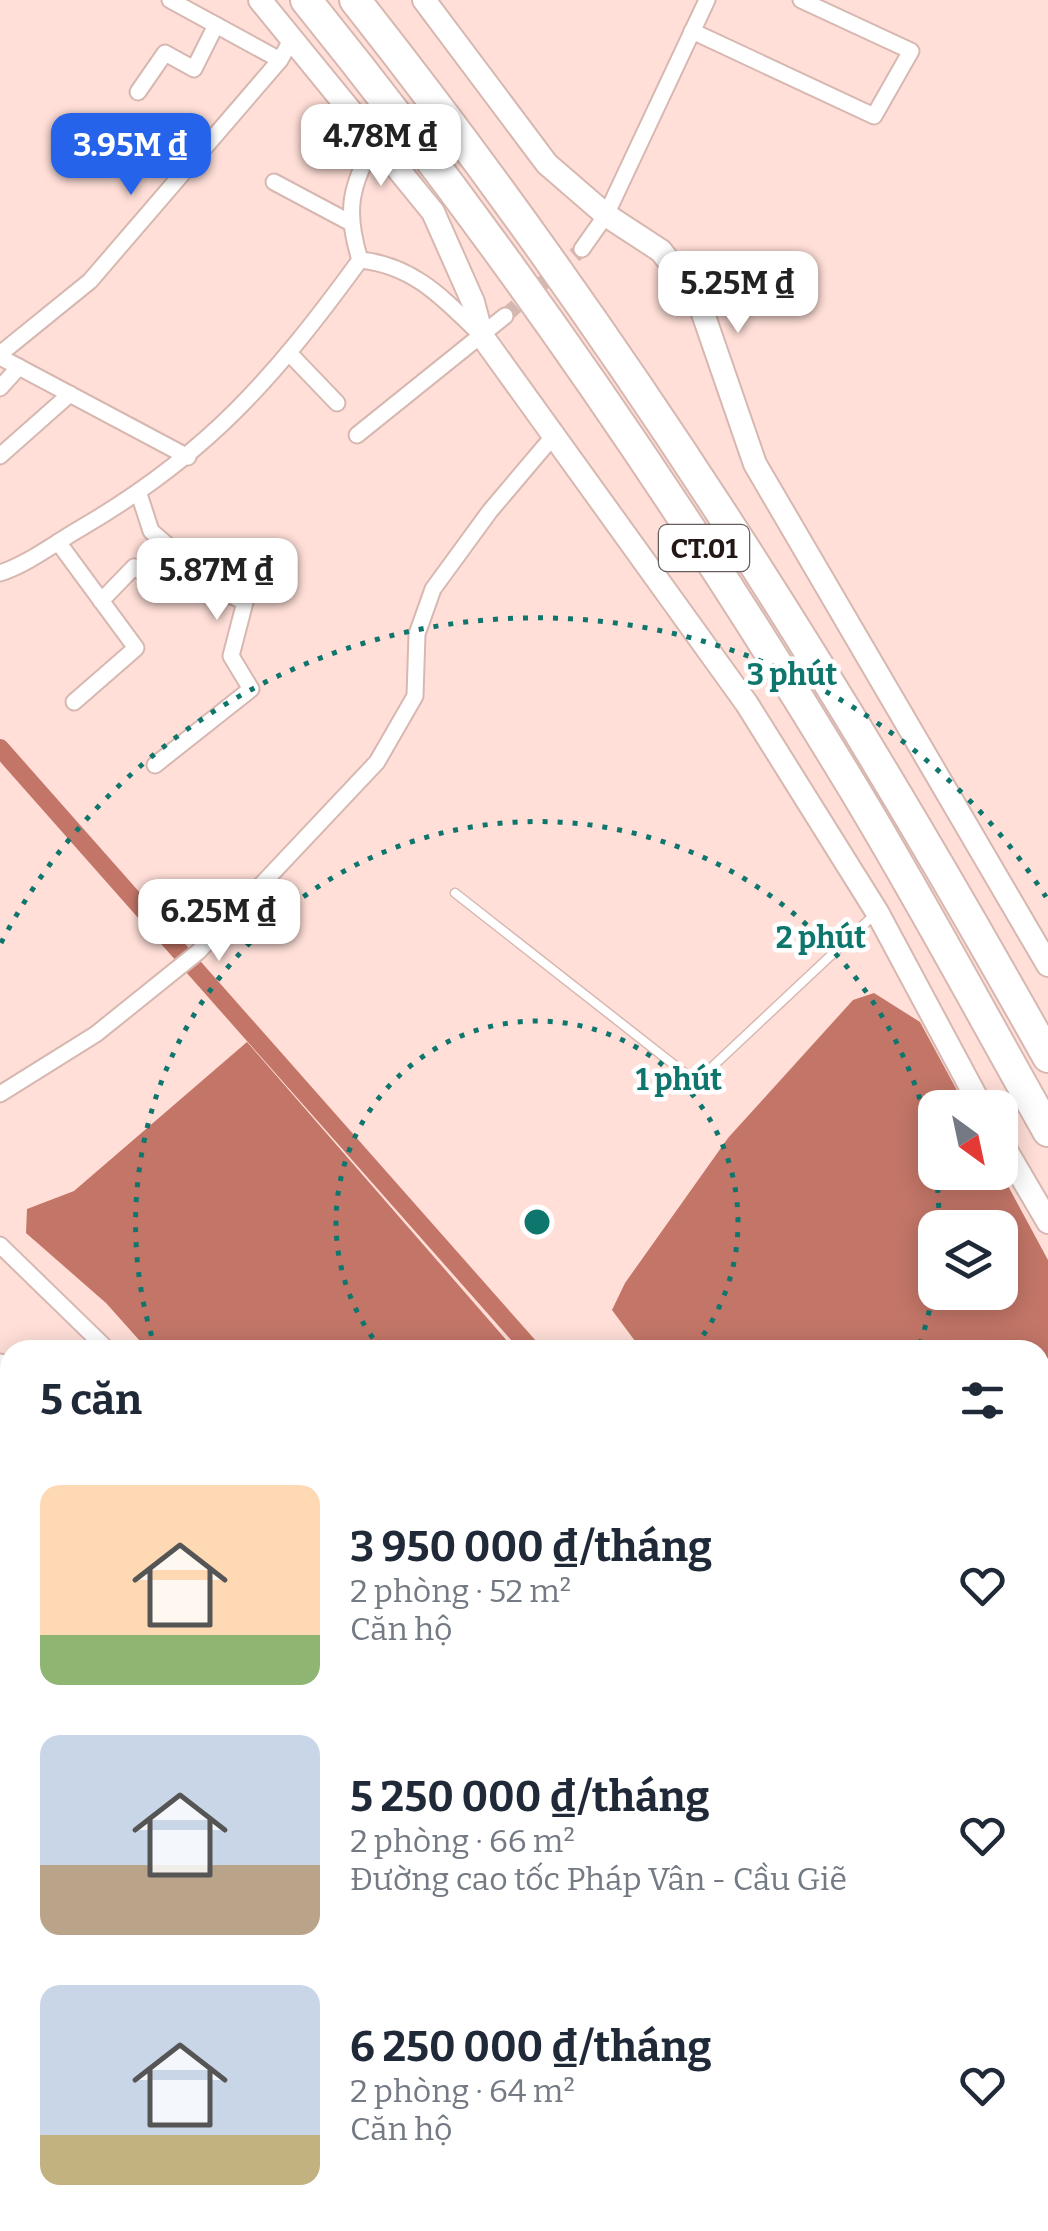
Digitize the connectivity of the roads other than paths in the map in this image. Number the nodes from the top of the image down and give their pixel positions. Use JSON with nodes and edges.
{"nodes":[{"id":1,"x":170,"y":0,"type":"edge"},
{"id":2,"x":260,"y":0,"type":"edge"},
{"id":3,"x":306,"y":0,"type":"edge"},
{"id":4,"x":355,"y":0,"type":"edge"},
{"id":5,"x":424,"y":0,"type":"edge"},
{"id":6,"x":707,"y":0,"type":"edge"},
{"id":7,"x":801,"y":0,"type":"edge"},
{"id":8,"x":216,"y":25,"type":"junction"},
{"id":9,"x":692,"y":31,"type":"junction"},
{"id":10,"x":293,"y":37,"type":"junction"},
{"id":11,"x":280,"y":60,"type":"junction"},
{"id":12,"x":138,"y":92,"type":"dead end"},
{"id":13,"x":376,"y":140,"type":"junction"},
{"id":14,"x":274,"y":182,"type":"dead end"},
{"id":15,"x":606,"y":215,"type":"junction"},
{"id":16,"x":348,"y":222,"type":"junction"},
{"id":17,"x":582,"y":249,"type":"tunnel mouth"},
{"id":18,"x":360,"y":260,"type":"junction"},
{"id":19,"x":505,"y":316,"type":"tunnel mouth"},
{"id":20,"x":482,"y":336,"type":"junction"},
{"id":21,"x":0,"y":355,"type":"edge"},
{"id":22,"x":291,"y":355,"type":"junction"},
{"id":23,"x":20,"y":367,"type":"junction"},
{"id":24,"x":0,"y":388,"type":"edge"},
{"id":25,"x":70,"y":394,"type":"junction"},
{"id":26,"x":336,"y":403,"type":"dead end"},
{"id":27,"x":556,"y":434,"type":"junction"},
{"id":28,"x":358,"y":435,"type":"dead end"},
{"id":29,"x":0,"y":456,"type":"edge"},
{"id":30,"x":188,"y":457,"type":"junction"},
{"id":31,"x":139,"y":494,"type":"junction"},
{"id":32,"x":58,"y":542,"type":"junction"},
{"id":33,"x":172,"y":550,"type":"junction"},
{"id":34,"x":0,"y":573,"type":"edge"},
{"id":35,"x":101,"y":601,"type":"junction"},
{"id":36,"x":74,"y":702,"type":"dead end"},
{"id":37,"x":155,"y":764,"type":"dead end"},
{"id":38,"x":454,"y":893,"type":"dead end"},
{"id":39,"x":877,"y":912,"type":"junction"},
{"id":40,"x":1048,"y":965,"type":"edge"},
{"id":41,"x":1048,"y":1056,"type":"edge"},
{"id":42,"x":972,"y":1090,"type":"edge"},
{"id":43,"x":0,"y":1094,"type":"edge"},
{"id":44,"x":1048,"y":1131,"type":"edge"},
{"id":45,"x":1018,"y":1171,"type":"edge"},
{"id":46,"x":1048,"y":1222,"type":"edge"},
{"id":47,"x":0,"y":1245,"type":"edge"},
{"id":48,"x":98,"y":1340,"type":"edge"}],
"edges":[{"from":1,"to":8,"type":"street"},
{"from":2,"to":10,"type":"street"},
{"from":3,"to":44,"type":"highway","number":"CT.01"},
{"from":4,"to":41,"type":"highway","number":"CT.01"},
{"from":5,"to":15,"type":"street"},
{"from":6,"to":9,"type":"street"},
{"from":7,"to":9,"type":"street"},
{"from":8,"to":11,"type":"street"},
{"from":8,"to":12,"type":"street"},
{"from":9,"to":15,"type":"street"},
{"from":10,"to":11,"type":"street"},
{"from":10,"to":13,"type":"street"},
{"from":11,"to":21,"type":"street"},
{"from":13,"to":16,"type":"street"},
{"from":13,"to":20,"type":"street"},
{"from":14,"to":16,"type":"street"},
{"from":15,"to":17,"type":"street"},
{"from":15,"to":40,"type":"street"},
{"from":16,"to":18,"type":"street"},
{"from":18,"to":20,"type":"street"},
{"from":18,"to":22,"type":"street"},
{"from":19,"to":20,"type":"street"},
{"from":20,"to":27,"type":"street"},
{"from":20,"to":28,"type":"street"},
{"from":21,"to":23,"type":"street"},
{"from":22,"to":26,"type":"street"},
{"from":22,"to":30,"type":"street"},
{"from":23,"to":24,"type":"street"},
{"from":23,"to":25,"type":"street"},
{"from":25,"to":29,"type":"street"},
{"from":25,"to":30,"type":"street"},
{"from":27,"to":39,"type":"street"},
{"from":27,"to":43,"type":"street"},
{"from":30,"to":31,"type":"street"},
{"from":31,"to":32,"type":"street"},
{"from":31,"to":33,"type":"street"},
{"from":32,"to":34,"type":"street"},
{"from":32,"to":35,"type":"street"},
{"from":33,"to":35,"type":"street"},
{"from":33,"to":37,"type":"street"},
{"from":35,"to":36,"type":"street"},
{"from":38,"to":39,"type":"lane"},
{"from":39,"to":42,"type":"street"},
{"from":45,"to":46,"type":"street"},
{"from":47,"to":48,"type":"street"}]}
